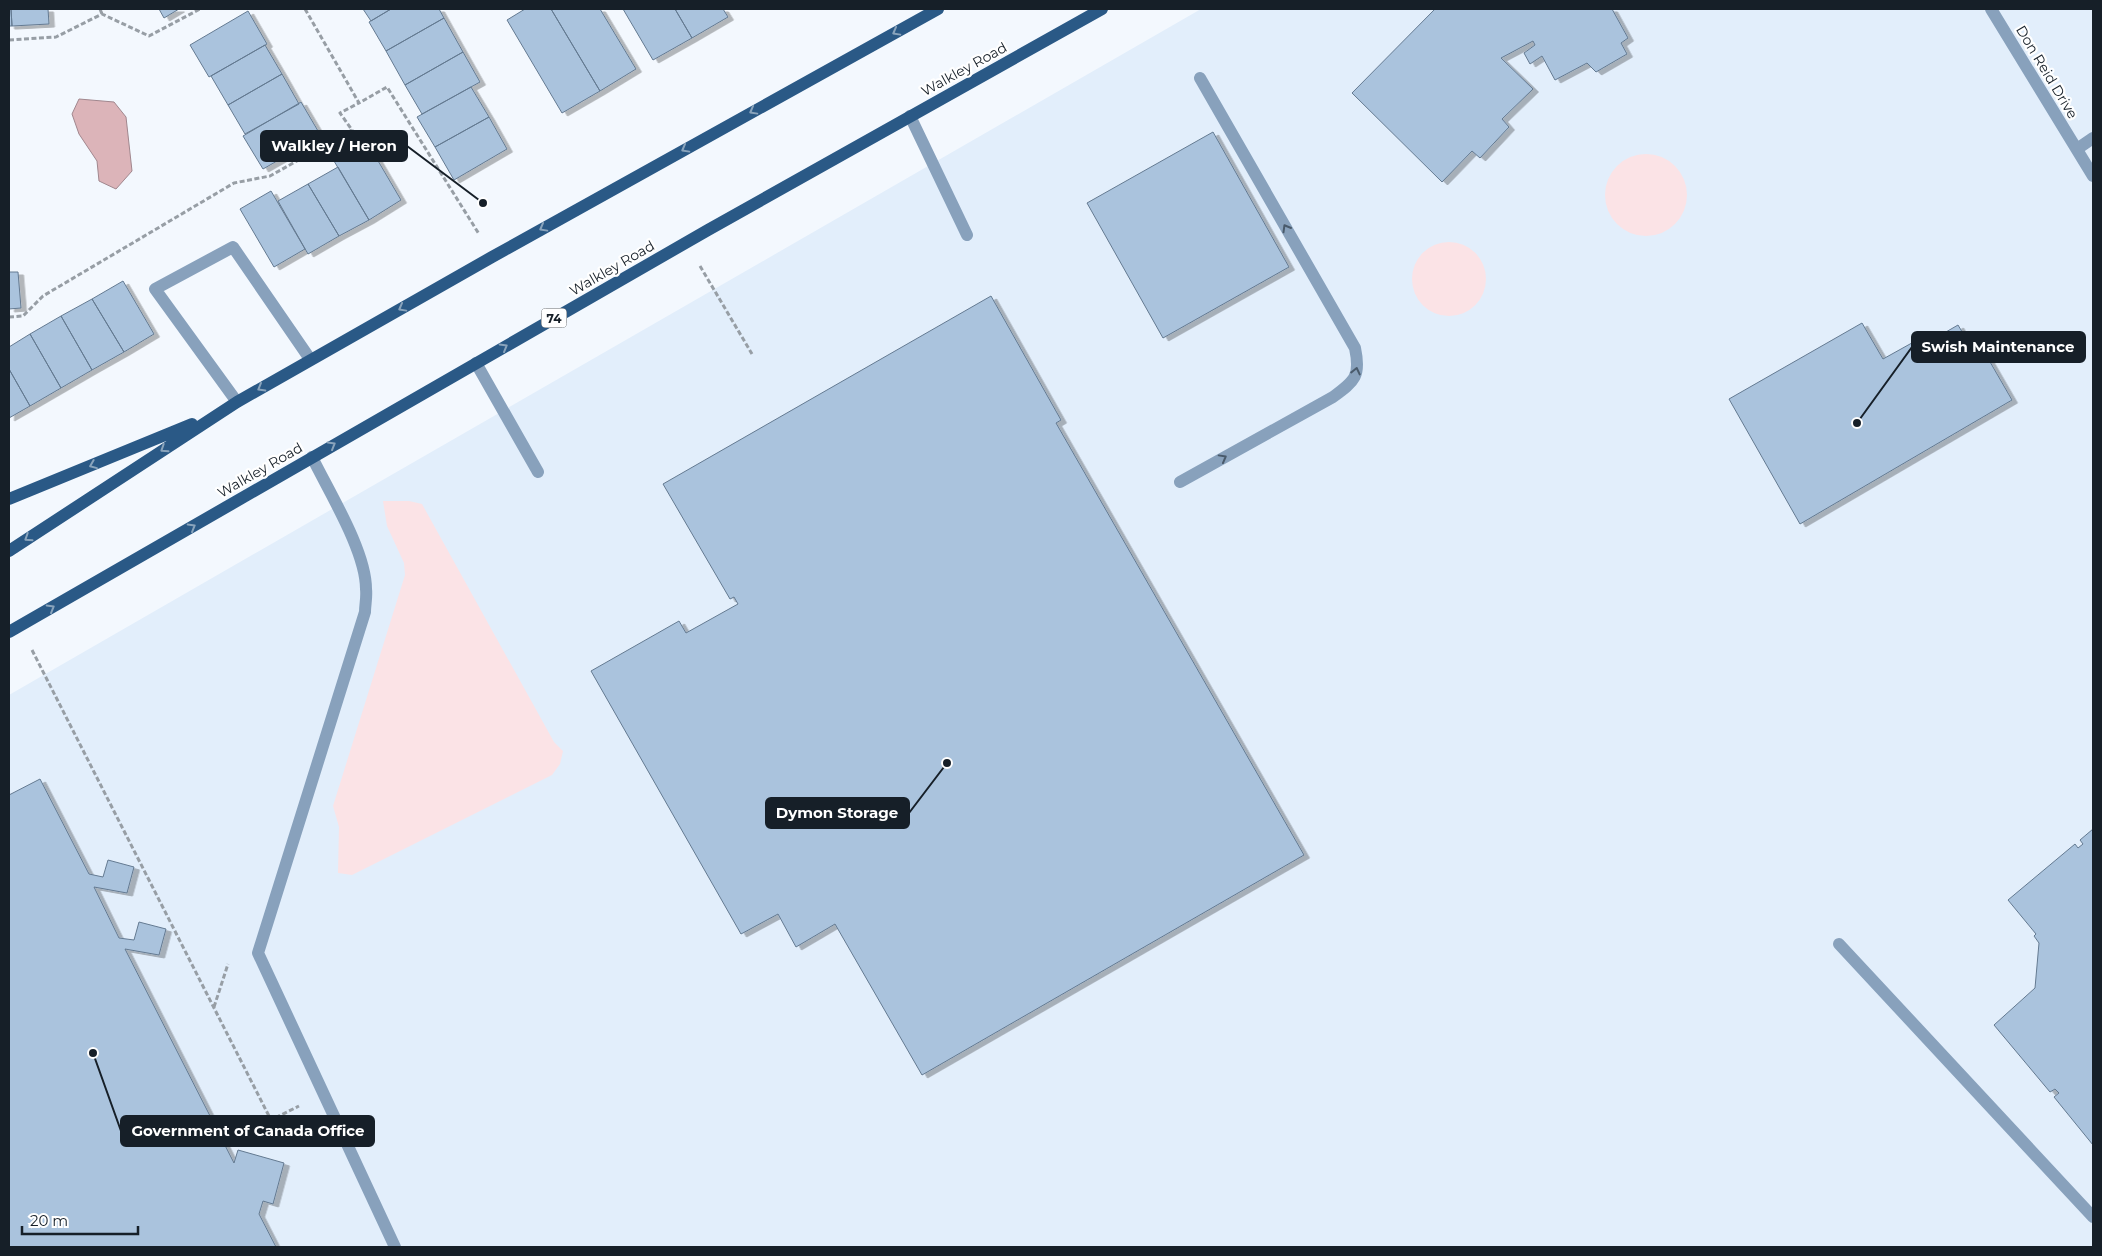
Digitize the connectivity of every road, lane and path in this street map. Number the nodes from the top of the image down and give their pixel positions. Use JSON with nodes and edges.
{"nodes":[{"id":1,"x":100,"y":9,"type":"edge"},
{"id":2,"x":200,"y":9,"type":"edge"},
{"id":3,"x":305,"y":9,"type":"edge"},
{"id":4,"x":938,"y":9,"type":"edge"},
{"id":5,"x":1102,"y":9,"type":"edge"},
{"id":6,"x":1992,"y":9,"type":"edge"},
{"id":7,"x":102,"y":14,"type":"junction"},
{"id":8,"x":9,"y":40,"type":"edge"},
{"id":9,"x":1200,"y":78,"type":"dead end"},
{"id":10,"x":359,"y":103,"type":"junction"},
{"id":11,"x":910,"y":116,"type":"junction"},
{"id":12,"x":2093,"y":138,"type":"edge"},
{"id":13,"x":2077,"y":149,"type":"junction"},
{"id":14,"x":2093,"y":176,"type":"edge"},
{"id":15,"x":967,"y":235,"type":"dead end"},
{"id":16,"x":492,"y":257,"type":"junction"},
{"id":17,"x":700,"y":266,"type":"dead end"},
{"id":18,"x":9,"y":317,"type":"edge"},
{"id":19,"x":752,"y":354,"type":"dead end"},
{"id":20,"x":310,"y":359,"type":"junction"},
{"id":21,"x":476,"y":363,"type":"junction"},
{"id":22,"x":237,"y":402,"type":"junction"},
{"id":23,"x":219,"y":413,"type":"junction"},
{"id":24,"x":312,"y":457,"type":"junction"},
{"id":25,"x":538,"y":472,"type":"dead end"},
{"id":26,"x":1180,"y":482,"type":"dead end"},
{"id":27,"x":9,"y":499,"type":"edge"},
{"id":28,"x":9,"y":551,"type":"edge"},
{"id":29,"x":9,"y":632,"type":"edge"},
{"id":30,"x":32,"y":650,"type":"dead end"},
{"id":31,"x":1839,"y":944,"type":"dead end"},
{"id":32,"x":228,"y":964,"type":"dead end"},
{"id":33,"x":214,"y":1007,"type":"junction"},
{"id":34,"x":300,"y":1106,"type":"dead end"},
{"id":35,"x":2093,"y":1217,"type":"edge"},
{"id":36,"x":395,"y":1247,"type":"edge"}],
"edges":[{"from":1,"to":7,"type":"path"},
{"from":2,"to":7,"type":"path"},
{"from":3,"to":10,"type":"path"},
{"from":4,"to":16,"type":"main road","one_way":true},
{"from":5,"to":11,"type":"main road","name":"Walkley Road","number":"74"},
{"from":6,"to":13,"type":"street","name":"Don Reid Drive"},
{"from":7,"to":8,"type":"path"},
{"from":26,"to":9,"type":"street","one_way":true},
{"from":10,"to":16,"type":"path"},
{"from":10,"to":18,"type":"path"},
{"from":11,"to":15,"type":"street"},
{"from":21,"to":11,"type":"main road","name":"Walkley Road","number":"74","one_way":true},
{"from":12,"to":13,"type":"street"},
{"from":13,"to":14,"type":"street","name":"Don Reid Drive"},
{"from":16,"to":20,"type":"main road","one_way":true},
{"from":17,"to":19,"type":"path"},
{"from":20,"to":22,"type":"main road","one_way":true},
{"from":20,"to":22,"type":"street"},
{"from":24,"to":21,"type":"main road","name":"Walkley Road","number":"74","one_way":true},
{"from":21,"to":25,"type":"street"},
{"from":22,"to":23,"type":"main road"},
{"from":23,"to":27,"type":"main road","one_way":true},
{"from":23,"to":28,"type":"main road","one_way":true},
{"from":29,"to":24,"type":"main road","name":"Walkley Road","number":"74","one_way":true},
{"from":24,"to":36,"type":"street"},
{"from":30,"to":33,"type":"path"},
{"from":31,"to":35,"type":"street"},
{"from":32,"to":33,"type":"path"},
{"from":33,"to":34,"type":"path"}]}
